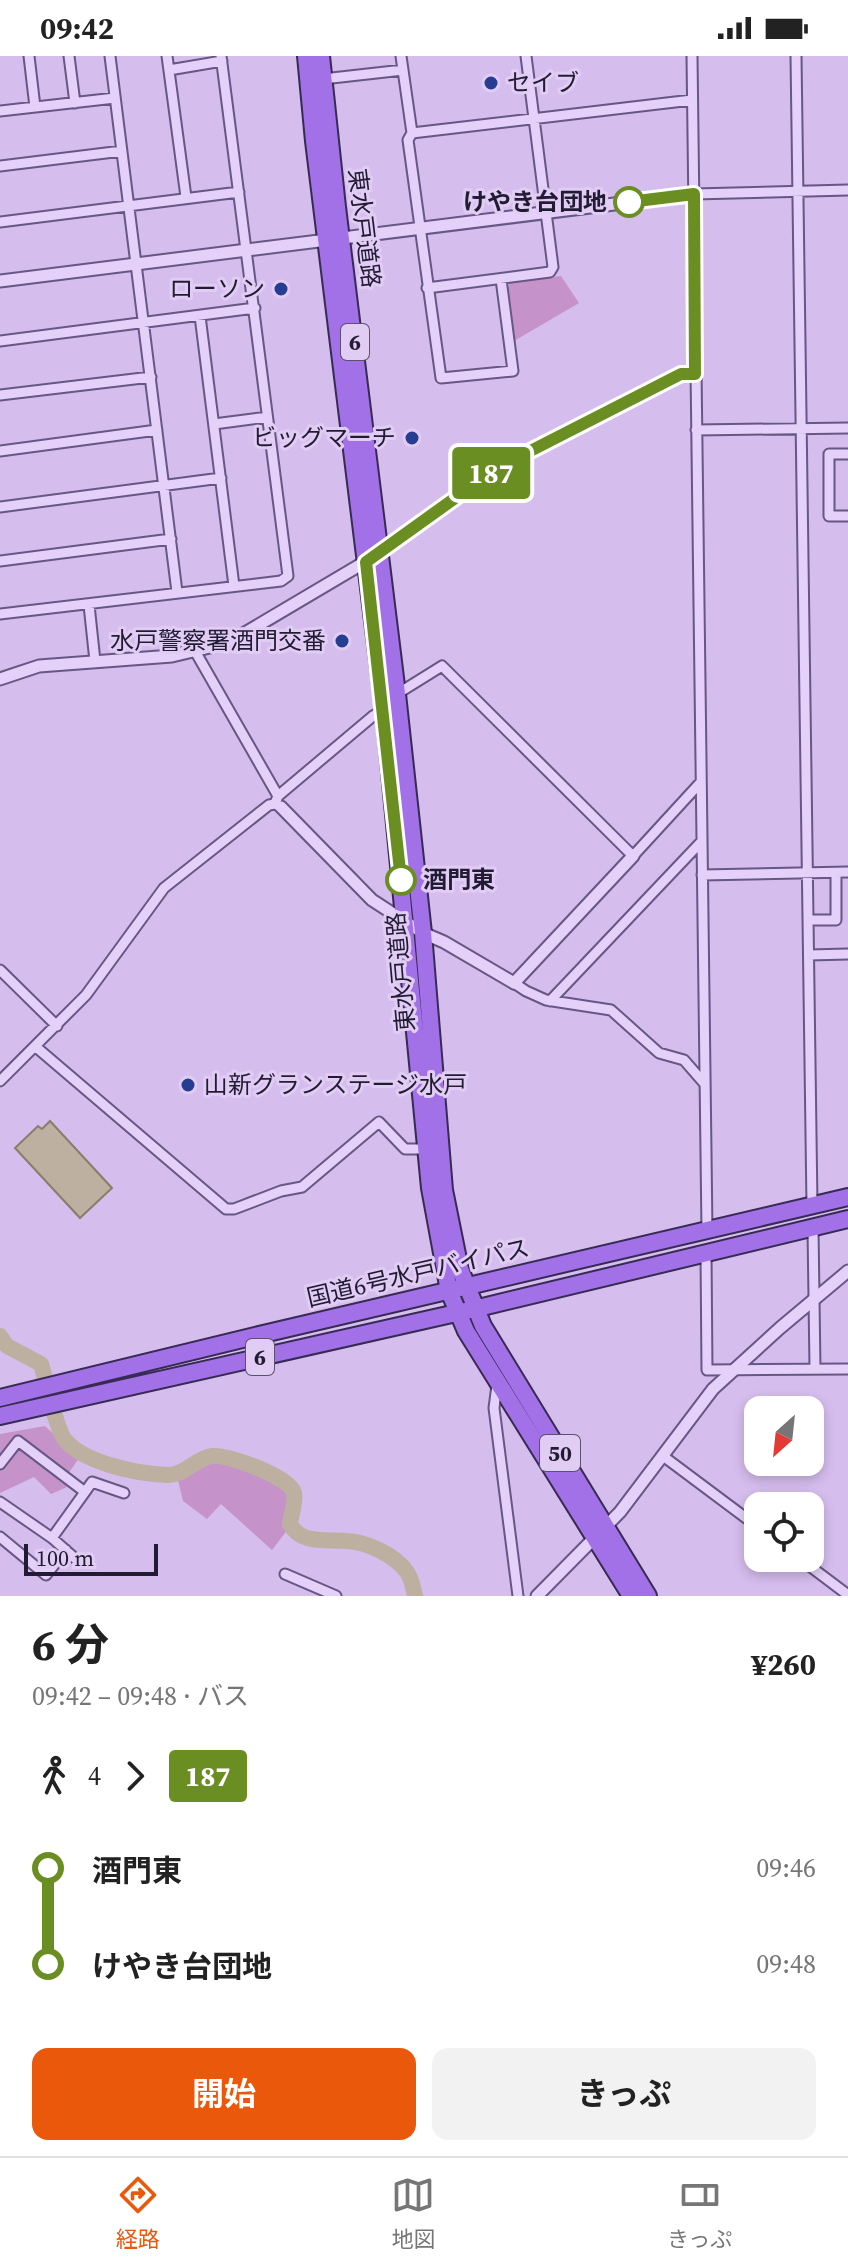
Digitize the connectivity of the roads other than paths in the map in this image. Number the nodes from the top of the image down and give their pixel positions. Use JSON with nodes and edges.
{"nodes":[{"id":1,"x":29,"y":56,"type":"edge"},
{"id":2,"x":69,"y":56,"type":"edge"},
{"id":3,"x":110,"y":56,"type":"edge"},
{"id":4,"x":167,"y":56,"type":"edge"},
{"id":5,"x":306,"y":56,"type":"edge"},
{"id":6,"x":321,"y":56,"type":"edge"},
{"id":7,"x":401,"y":56,"type":"edge"},
{"id":8,"x":526,"y":56,"type":"edge"},
{"id":9,"x":692,"y":56,"type":"edge"},
{"id":10,"x":796,"y":56,"type":"edge"},
{"id":11,"x":221,"y":59,"type":"edge"},
{"id":12,"x":169,"y":70,"type":"junction"},
{"id":13,"x":403,"y":70,"type":"junction"},
{"id":14,"x":323,"y":79,"type":"junction"},
{"id":15,"x":115,"y":98,"type":"junction"},
{"id":16,"x":692,"y":100,"type":"junction"},
{"id":17,"x":75,"y":103,"type":"junction"},
{"id":18,"x":35,"y":107,"type":"junction"},
{"id":19,"x":0,"y":111,"type":"edge"},
{"id":20,"x":534,"y":120,"type":"junction"},
{"id":21,"x":412,"y":133,"type":"junction"},
{"id":22,"x":122,"y":151,"type":"junction"},
{"id":23,"x":0,"y":166,"type":"edge"},
{"id":24,"x":848,"y":190,"type":"edge"},
{"id":25,"x":797,"y":191,"type":"junction"},
{"id":26,"x":239,"y":192,"type":"junction"},
{"id":27,"x":694,"y":194,"type":"junction"},
{"id":28,"x":186,"y":197,"type":"junction"},
{"id":29,"x":130,"y":206,"type":"junction"},
{"id":30,"x":546,"y":213,"type":"junction"},
{"id":31,"x":0,"y":222,"type":"edge"},
{"id":32,"x":420,"y":229,"type":"junction"},
{"id":33,"x":333,"y":240,"type":"junction"},
{"id":34,"x":248,"y":250,"type":"junction"},
{"id":35,"x":137,"y":264,"type":"junction"},
{"id":36,"x":501,"y":279,"type":"junction"},
{"id":37,"x":0,"y":281,"type":"edge"},
{"id":38,"x":427,"y":288,"type":"junction"},
{"id":39,"x":255,"y":308,"type":"junction"},
{"id":40,"x":200,"y":316,"type":"junction"},
{"id":41,"x":145,"y":322,"type":"junction"},
{"id":42,"x":0,"y":341,"type":"edge"},
{"id":43,"x":695,"y":374,"type":"junction"},
{"id":44,"x":151,"y":377,"type":"junction"},
{"id":45,"x":0,"y":395,"type":"edge"},
{"id":46,"x":267,"y":417,"type":"junction"},
{"id":47,"x":214,"y":424,"type":"junction"},
{"id":48,"x":801,"y":427,"type":"junction"},
{"id":49,"x":848,"y":428,"type":"edge"},
{"id":50,"x":157,"y":430,"type":"junction"},
{"id":51,"x":696,"y":430,"type":"junction"},
{"id":52,"x":0,"y":451,"type":"edge"},
{"id":53,"x":848,"y":454,"type":"edge"},
{"id":54,"x":221,"y":478,"type":"junction"},
{"id":55,"x":165,"y":487,"type":"junction"},
{"id":56,"x":0,"y":507,"type":"edge"},
{"id":57,"x":848,"y":516,"type":"edge"},
{"id":58,"x":171,"y":539,"type":"junction"},
{"id":59,"x":380,"y":551,"type":"junction"},
{"id":60,"x":0,"y":561,"type":"edge"},
{"id":61,"x":366,"y":562,"type":"junction"},
{"id":62,"x":234,"y":586,"type":"junction"},
{"id":63,"x":177,"y":592,"type":"junction"},
{"id":64,"x":89,"y":605,"type":"junction"},
{"id":65,"x":0,"y":614,"type":"edge"},
{"id":66,"x":195,"y":651,"type":"junction"},
{"id":67,"x":95,"y":661,"type":"junction"},
{"id":68,"x":0,"y":679,"type":"edge"},
{"id":69,"x":397,"y":694,"type":"junction"},
{"id":70,"x":384,"y":710,"type":"junction"},
{"id":71,"x":700,"y":783,"type":"junction"},
{"id":72,"x":278,"y":802,"type":"junction"},
{"id":73,"x":701,"y":842,"type":"junction"},
{"id":74,"x":633,"y":856,"type":"junction"},
{"id":75,"x":848,"y":872,"type":"edge"},
{"id":76,"x":808,"y":873,"type":"junction"},
{"id":77,"x":836,"y":873,"type":"junction"},
{"id":78,"x":702,"y":875,"type":"junction"},
{"id":79,"x":808,"y":920,"type":"junction"},
{"id":80,"x":405,"y":921,"type":"junction"},
{"id":81,"x":423,"y":933,"type":"junction"},
{"id":82,"x":848,"y":954,"type":"edge"},
{"id":83,"x":809,"y":955,"type":"junction"},
{"id":84,"x":0,"y":970,"type":"edge"},
{"id":85,"x":514,"y":983,"type":"junction"},
{"id":86,"x":550,"y":1001,"type":"junction"},
{"id":87,"x":57,"y":1026,"type":"junction"},
{"id":88,"x":36,"y":1047,"type":"junction"},
{"id":89,"x":0,"y":1081,"type":"edge"},
{"id":90,"x":704,"y":1083,"type":"junction"},
{"id":91,"x":425,"y":1149,"type":"junction"},
{"id":92,"x":848,"y":1197,"type":"edge"},
{"id":93,"x":812,"y":1206,"type":"junction"},
{"id":94,"x":848,"y":1219,"type":"edge"},
{"id":95,"x":813,"y":1228,"type":"junction"},
{"id":96,"x":707,"y":1231,"type":"junction"},
{"id":97,"x":706,"y":1253,"type":"junction"},
{"id":98,"x":848,"y":1271,"type":"edge"},
{"id":99,"x":466,"y":1287,"type":"junction"},
{"id":100,"x":449,"y":1291,"type":"junction"},
{"id":101,"x":814,"y":1299,"type":"junction"},
{"id":102,"x":474,"y":1309,"type":"junction"},
{"id":103,"x":456,"y":1313,"type":"junction"},
{"id":104,"x":815,"y":1369,"type":"junction"},
{"id":105,"x":848,"y":1369,"type":"edge"},
{"id":106,"x":733,"y":1370,"type":"junction"},
{"id":107,"x":497,"y":1383,"type":"junction"},
{"id":108,"x":0,"y":1398,"type":"edge"},
{"id":109,"x":0,"y":1416,"type":"edge"},
{"id":110,"x":663,"y":1456,"type":"junction"},
{"id":111,"x":0,"y":1464,"type":"edge"},
{"id":112,"x":85,"y":1492,"type":"junction"},
{"id":113,"x":124,"y":1493,"type":"dead end"},
{"id":114,"x":1,"y":1507,"type":"edge"},
{"id":115,"x":744,"y":1517,"type":"edge"},
{"id":116,"x":602,"y":1532,"type":"junction"},
{"id":117,"x":0,"y":1537,"type":"edge"},
{"id":118,"x":52,"y":1538,"type":"junction"},
{"id":119,"x":66,"y":1550,"type":"junction"},
{"id":120,"x":78,"y":1561,"type":"dead end"},
{"id":121,"x":816,"y":1572,"type":"edge"},
{"id":122,"x":285,"y":1574,"type":"dead end"},
{"id":123,"x":841,"y":1593,"type":"edge"},
{"id":124,"x":336,"y":1596,"type":"edge"},
{"id":125,"x":518,"y":1596,"type":"edge"},
{"id":126,"x":537,"y":1596,"type":"edge"},
{"id":127,"x":631,"y":1596,"type":"edge"},
{"id":128,"x":648,"y":1596,"type":"edge"}],
"edges":[{"from":1,"to":18,"type":"street"},
{"from":2,"to":17,"type":"street"},
{"from":3,"to":15,"type":"street"},
{"from":4,"to":12,"type":"street"},
{"from":5,"to":33,"type":"highway","name":"東水戸道路","number":"6"},
{"from":6,"to":14,"type":"highway","name":"東水戸道路","number":"6"},
{"from":7,"to":13,"type":"street"},
{"from":8,"to":20,"type":"street"},
{"from":9,"to":16,"type":"street"},
{"from":10,"to":25,"type":"street"},
{"from":11,"to":12,"type":"street"},
{"from":11,"to":26,"type":"street"},
{"from":12,"to":28,"type":"street"},
{"from":13,"to":14,"type":"street"},
{"from":13,"to":21,"type":"street"},
{"from":14,"to":33,"type":"highway","name":"東水戸道路","number":"6"},
{"from":15,"to":17,"type":"street"},
{"from":15,"to":22,"type":"street"},
{"from":16,"to":20,"type":"street"},
{"from":16,"to":27,"type":"street"},
{"from":17,"to":18,"type":"street"},
{"from":18,"to":19,"type":"street"},
{"from":20,"to":21,"type":"street"},
{"from":20,"to":30,"type":"street"},
{"from":21,"to":32,"type":"street"},
{"from":22,"to":23,"type":"street"},
{"from":22,"to":29,"type":"street"},
{"from":24,"to":25,"type":"street"},
{"from":25,"to":27,"type":"street"},
{"from":25,"to":48,"type":"street"},
{"from":26,"to":28,"type":"street"},
{"from":26,"to":34,"type":"street"},
{"from":27,"to":30,"type":"street"},
{"from":27,"to":43,"type":"street"},
{"from":28,"to":29,"type":"street"},
{"from":29,"to":31,"type":"street"},
{"from":29,"to":35,"type":"street"},
{"from":30,"to":32,"type":"street"},
{"from":30,"to":36,"type":"street"},
{"from":32,"to":33,"type":"street"},
{"from":32,"to":38,"type":"street"},
{"from":33,"to":34,"type":"street"},
{"from":33,"to":59,"type":"highway","name":"東水戸道路","number":"6"},
{"from":33,"to":61,"type":"highway","name":"東水戸道路","number":"6"},
{"from":34,"to":35,"type":"street"},
{"from":34,"to":39,"type":"street"},
{"from":35,"to":37,"type":"street"},
{"from":35,"to":41,"type":"street"},
{"from":36,"to":38,"type":"street"},
{"from":36,"to":38,"type":"street"},
{"from":39,"to":40,"type":"street"},
{"from":39,"to":46,"type":"street"},
{"from":40,"to":41,"type":"street"},
{"from":40,"to":47,"type":"street"},
{"from":41,"to":42,"type":"street"},
{"from":41,"to":44,"type":"street"},
{"from":43,"to":51,"type":"street"},
{"from":43,"to":59,"type":"street"},
{"from":44,"to":45,"type":"street"},
{"from":44,"to":50,"type":"street"},
{"from":46,"to":47,"type":"street"},
{"from":46,"to":62,"type":"street"},
{"from":47,"to":54,"type":"street"},
{"from":48,"to":49,"type":"street"},
{"from":48,"to":51,"type":"street"},
{"from":48,"to":76,"type":"street"},
{"from":50,"to":52,"type":"street"},
{"from":50,"to":55,"type":"street"},
{"from":51,"to":71,"type":"street"},
{"from":53,"to":57,"type":"street"},
{"from":54,"to":55,"type":"street"},
{"from":54,"to":62,"type":"street"},
{"from":55,"to":56,"type":"street"},
{"from":55,"to":58,"type":"street"},
{"from":58,"to":60,"type":"street"},
{"from":58,"to":63,"type":"street"},
{"from":59,"to":61,"type":"street"},
{"from":59,"to":69,"type":"highway","name":"東水戸道路","number":"6"},
{"from":61,"to":66,"type":"street"},
{"from":61,"to":70,"type":"highway","name":"東水戸道路","number":"6"},
{"from":62,"to":63,"type":"street"},
{"from":63,"to":64,"type":"street"},
{"from":64,"to":65,"type":"street"},
{"from":64,"to":67,"type":"street"},
{"from":66,"to":67,"type":"street"},
{"from":66,"to":72,"type":"street"},
{"from":67,"to":68,"type":"street"},
{"from":69,"to":74,"type":"street"},
{"from":69,"to":81,"type":"highway","name":"東水戸道路","number":"6"},
{"from":70,"to":72,"type":"street"},
{"from":70,"to":80,"type":"highway","name":"東水戸道路","number":"6"},
{"from":71,"to":73,"type":"street"},
{"from":71,"to":74,"type":"street"},
{"from":72,"to":80,"type":"street"},
{"from":72,"to":87,"type":"street"},
{"from":73,"to":78,"type":"street"},
{"from":73,"to":86,"type":"street"},
{"from":74,"to":85,"type":"street"},
{"from":75,"to":77,"type":"street"},
{"from":76,"to":77,"type":"street"},
{"from":76,"to":78,"type":"street"},
{"from":76,"to":79,"type":"street"},
{"from":77,"to":79,"type":"street"},
{"from":78,"to":90,"type":"street"},
{"from":79,"to":83,"type":"street"},
{"from":80,"to":81,"type":"street"},
{"from":80,"to":91,"type":"highway","name":"東水戸道路","number":"6"},
{"from":81,"to":85,"type":"street"},
{"from":81,"to":99,"type":"highway","name":"東水戸道路","number":"6"},
{"from":82,"to":83,"type":"street"},
{"from":83,"to":93,"type":"street"},
{"from":84,"to":87,"type":"street"},
{"from":85,"to":86,"type":"street"},
{"from":86,"to":90,"type":"street"},
{"from":87,"to":88,"type":"street"},
{"from":88,"to":89,"type":"street"},
{"from":88,"to":91,"type":"street"},
{"from":90,"to":96,"type":"street"},
{"from":91,"to":100,"type":"highway","name":"東水戸道路","number":"6"},
{"from":92,"to":93,"type":"highway","name":"国道6号水戸バイパス","number":"6"},
{"from":93,"to":96,"type":"highway","name":"国道6号水戸バイパス","number":"6"},
{"from":94,"to":95,"type":"highway","name":"国道6号水戸バイパス","number":"6"},
{"from":95,"to":97,"type":"highway","name":"国道6号水戸バイパス","number":"6"},
{"from":95,"to":101,"type":"street"},
{"from":96,"to":99,"type":"highway","name":"国道6号水戸バイパス","number":"6"},
{"from":97,"to":102,"type":"highway","name":"国道6号水戸バイパス","number":"6"},
{"from":97,"to":106,"type":"street"},
{"from":98,"to":101,"type":"street"},
{"from":99,"to":100,"type":"highway","name":"国道6号水戸バイパス","number":"6"},
{"from":99,"to":102,"type":"highway","name":"東水戸道路","number":"6"},
{"from":100,"to":103,"type":"highway","number":"50"},
{"from":100,"to":108,"type":"highway","name":"国道6号水戸バイパス","number":"6"},
{"from":101,"to":104,"type":"street"},
{"from":101,"to":106,"type":"street"},
{"from":102,"to":103,"type":"highway","name":"国道6号水戸バイパス","number":"6"},
{"from":102,"to":116,"type":"highway","number":"50"},
{"from":103,"to":107,"type":"highway","number":"50"},
{"from":103,"to":109,"type":"highway","name":"国道6号水戸バイパス","number":"6"},
{"from":104,"to":105,"type":"street"},
{"from":104,"to":106,"type":"street"},
{"from":106,"to":110,"type":"street"},
{"from":107,"to":116,"type":"highway","number":"50"},
{"from":107,"to":125,"type":"street"},
{"from":110,"to":115,"type":"street"},
{"from":110,"to":116,"type":"street"},
{"from":111,"to":112,"type":"street"},
{"from":112,"to":113,"type":"street"},
{"from":112,"to":118,"type":"street"},
{"from":114,"to":118,"type":"street"},
{"from":116,"to":126,"type":"street"},
{"from":116,"to":127,"type":"highway","number":"50"},
{"from":116,"to":128,"type":"highway","number":"50"},
{"from":117,"to":119,"type":"street"},
{"from":118,"to":119,"type":"street"},
{"from":119,"to":120,"type":"street"},
{"from":121,"to":123,"type":"street"},
{"from":122,"to":124,"type":"street"}]}
